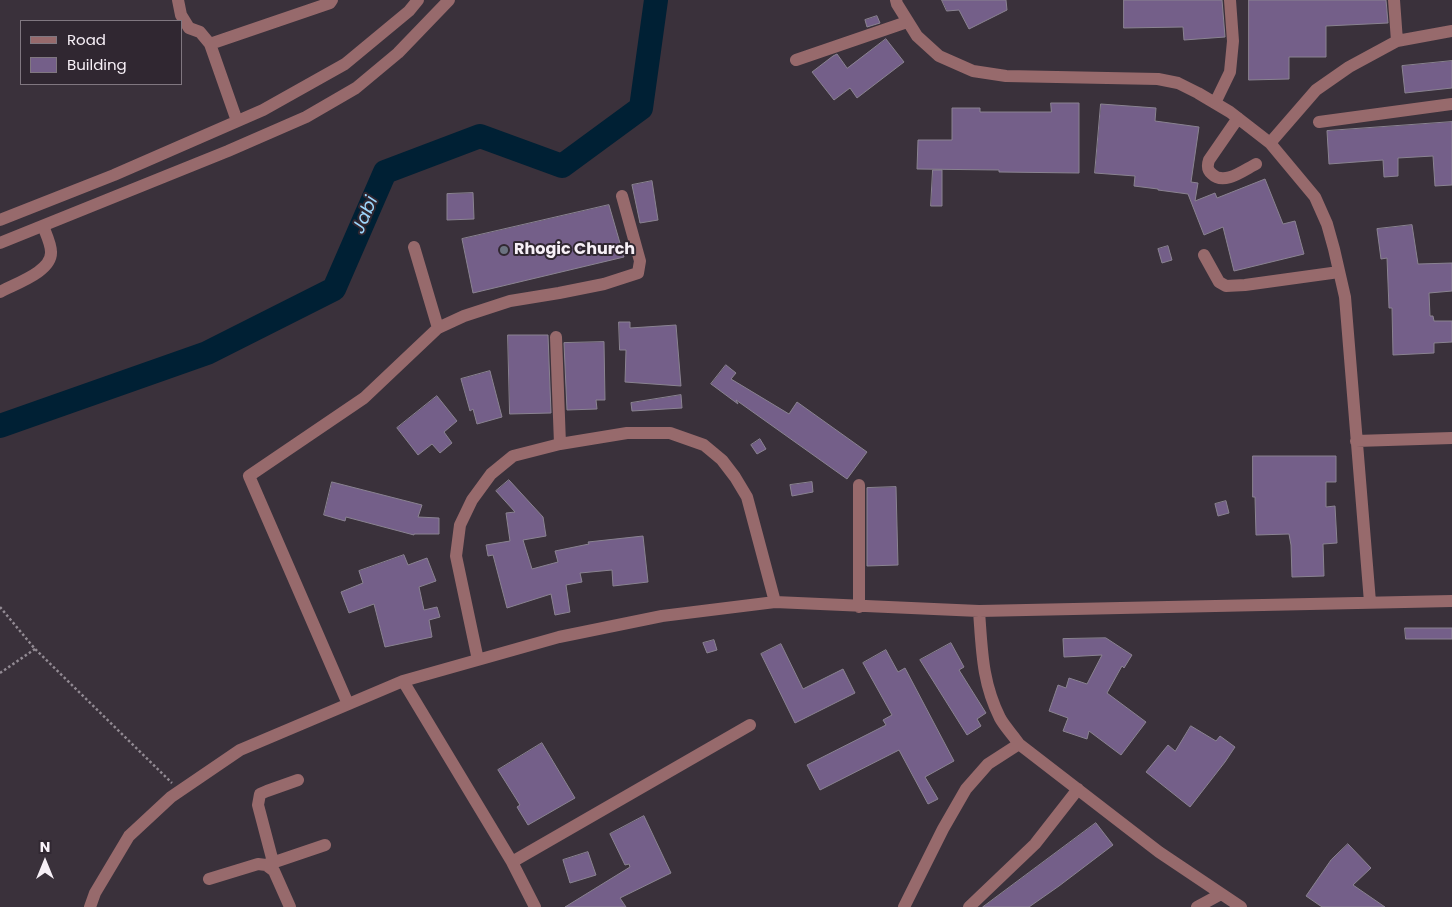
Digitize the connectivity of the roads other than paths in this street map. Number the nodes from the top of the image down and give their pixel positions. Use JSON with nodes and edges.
{"nodes":[{"id":1,"x":178,"y":0,"type":"edge"},
{"id":2,"x":332,"y":0,"type":"edge"},
{"id":3,"x":418,"y":0,"type":"edge"},
{"id":4,"x":449,"y":0,"type":"edge"},
{"id":5,"x":896,"y":0,"type":"edge"},
{"id":6,"x":1230,"y":0,"type":"edge"},
{"id":7,"x":1394,"y":0,"type":"edge"},
{"id":8,"x":907,"y":22,"type":"junction"},
{"id":9,"x":1452,"y":31,"type":"edge"},
{"id":10,"x":1397,"y":41,"type":"junction"},
{"id":11,"x":210,"y":44,"type":"junction"},
{"id":12,"x":796,"y":60,"type":"dead end"},
{"id":13,"x":1215,"y":103,"type":"junction"},
{"id":14,"x":1452,"y":104,"type":"edge"},
{"id":15,"x":1238,"y":118,"type":"junction"},
{"id":16,"x":237,"y":121,"type":"junction"},
{"id":17,"x":1319,"y":122,"type":"dead end"},
{"id":18,"x":1270,"y":143,"type":"junction"},
{"id":19,"x":1256,"y":164,"type":"dead end"},
{"id":20,"x":622,"y":196,"type":"dead end"},
{"id":21,"x":0,"y":220,"type":"edge"},
{"id":22,"x":42,"y":226,"type":"junction"},
{"id":23,"x":0,"y":243,"type":"edge"},
{"id":24,"x":414,"y":247,"type":"dead end"},
{"id":25,"x":1204,"y":255,"type":"dead end"},
{"id":26,"x":1339,"y":272,"type":"junction"},
{"id":27,"x":0,"y":292,"type":"edge"},
{"id":28,"x":438,"y":328,"type":"junction"},
{"id":29,"x":556,"y":338,"type":"dead end"},
{"id":30,"x":1452,"y":438,"type":"edge"},
{"id":31,"x":1356,"y":441,"type":"junction"},
{"id":32,"x":560,"y":444,"type":"junction"},
{"id":33,"x":859,"y":485,"type":"dead end"},
{"id":34,"x":1452,"y":601,"type":"edge"},
{"id":35,"x":775,"y":602,"type":"junction"},
{"id":36,"x":1370,"y":602,"type":"junction"},
{"id":37,"x":859,"y":607,"type":"junction"},
{"id":38,"x":979,"y":611,"type":"junction"},
{"id":39,"x":478,"y":660,"type":"junction"},
{"id":40,"x":403,"y":681,"type":"junction"},
{"id":41,"x":348,"y":704,"type":"junction"},
{"id":42,"x":750,"y":725,"type":"dead end"},
{"id":43,"x":1019,"y":744,"type":"junction"},
{"id":44,"x":298,"y":780,"type":"dead end"},
{"id":45,"x":1078,"y":789,"type":"junction"},
{"id":46,"x":325,"y":845,"type":"dead end"},
{"id":47,"x":512,"y":862,"type":"junction"},
{"id":48,"x":270,"y":864,"type":"junction"},
{"id":49,"x":209,"y":879,"type":"dead end"},
{"id":50,"x":1221,"y":894,"type":"junction"},
{"id":51,"x":90,"y":907,"type":"edge"},
{"id":52,"x":290,"y":907,"type":"edge"},
{"id":53,"x":536,"y":907,"type":"edge"},
{"id":54,"x":904,"y":907,"type":"edge"},
{"id":55,"x":969,"y":907,"type":"edge"},
{"id":56,"x":1197,"y":907,"type":"edge"},
{"id":57,"x":1241,"y":907,"type":"edge"}],
"edges":[{"from":1,"to":11,"type":"street"},
{"from":2,"to":11,"type":"street"},
{"from":3,"to":16,"type":"street"},
{"from":4,"to":22,"type":"street"},
{"from":5,"to":8,"type":"street"},
{"from":6,"to":13,"type":"street"},
{"from":7,"to":10,"type":"street"},
{"from":8,"to":12,"type":"street"},
{"from":8,"to":13,"type":"street"},
{"from":9,"to":10,"type":"street"},
{"from":10,"to":18,"type":"street"},
{"from":11,"to":16,"type":"street"},
{"from":13,"to":15,"type":"street"},
{"from":14,"to":17,"type":"street"},
{"from":15,"to":18,"type":"street"},
{"from":15,"to":19,"type":"street"},
{"from":16,"to":21,"type":"street"},
{"from":18,"to":26,"type":"street"},
{"from":20,"to":28,"type":"street"},
{"from":22,"to":23,"type":"street"},
{"from":22,"to":27,"type":"street"},
{"from":24,"to":28,"type":"street"},
{"from":25,"to":26,"type":"street"},
{"from":26,"to":31,"type":"street"},
{"from":28,"to":41,"type":"street"},
{"from":29,"to":32,"type":"street"},
{"from":30,"to":31,"type":"street"},
{"from":31,"to":36,"type":"street"},
{"from":32,"to":35,"type":"street"},
{"from":32,"to":39,"type":"street"},
{"from":33,"to":37,"type":"street"},
{"from":34,"to":36,"type":"street"},
{"from":35,"to":37,"type":"street"},
{"from":35,"to":39,"type":"street"},
{"from":36,"to":38,"type":"street"},
{"from":37,"to":38,"type":"street"},
{"from":38,"to":43,"type":"street"},
{"from":39,"to":40,"type":"street"},
{"from":40,"to":41,"type":"street"},
{"from":40,"to":47,"type":"street"},
{"from":41,"to":51,"type":"street"},
{"from":42,"to":47,"type":"street"},
{"from":43,"to":45,"type":"street"},
{"from":43,"to":54,"type":"street"},
{"from":44,"to":48,"type":"street"},
{"from":45,"to":50,"type":"street"},
{"from":45,"to":55,"type":"street"},
{"from":46,"to":48,"type":"street"},
{"from":47,"to":53,"type":"street"},
{"from":48,"to":49,"type":"street"},
{"from":48,"to":52,"type":"street"},
{"from":50,"to":56,"type":"street"},
{"from":50,"to":57,"type":"street"}]}
